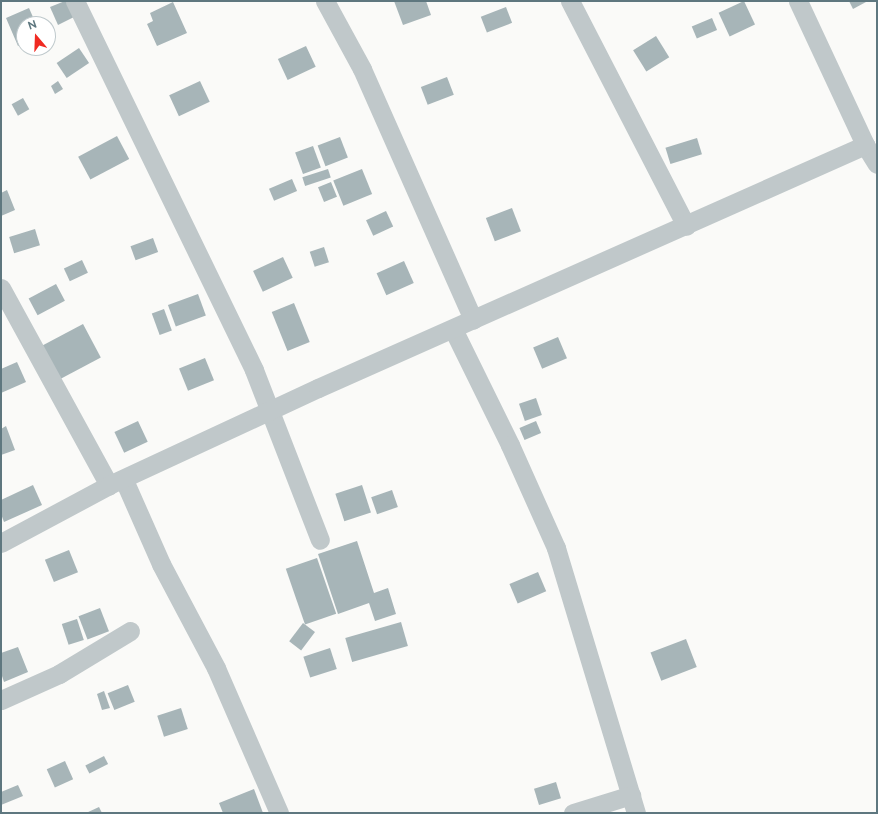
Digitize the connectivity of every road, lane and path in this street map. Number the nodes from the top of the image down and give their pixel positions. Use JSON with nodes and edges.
{"nodes":[{"id":1,"x":75,"y":1,"type":"edge"},
{"id":2,"x":324,"y":1,"type":"edge"},
{"id":3,"x":570,"y":1,"type":"edge"},
{"id":4,"x":798,"y":1,"type":"edge"},
{"id":5,"x":865,"y":144,"type":"junction"},
{"id":6,"x":877,"y":164,"type":"edge"},
{"id":7,"x":686,"y":226,"type":"junction"},
{"id":8,"x":1,"y":288,"type":"edge"},
{"id":9,"x":473,"y":320,"type":"junction"},
{"id":10,"x":453,"y":329,"type":"junction"},
{"id":11,"x":271,"y":411,"type":"junction"},
{"id":12,"x":117,"y":483,"type":"junction"},
{"id":13,"x":320,"y":540,"type":"dead end"},
{"id":14,"x":1,"y":543,"type":"edge"},
{"id":15,"x":130,"y":631,"type":"dead end"},
{"id":16,"x":1,"y":700,"type":"edge"},
{"id":17,"x":633,"y":804,"type":"edge"},
{"id":18,"x":279,"y":813,"type":"edge"},
{"id":19,"x":573,"y":813,"type":"edge"}],
"edges":[{"from":1,"to":11,"type":"street"},
{"from":2,"to":9,"type":"street"},
{"from":3,"to":7,"type":"street"},
{"from":4,"to":5,"type":"street"},
{"from":5,"to":6,"type":"street"},
{"from":5,"to":7,"type":"street"},
{"from":7,"to":9,"type":"street"},
{"from":8,"to":12,"type":"street"},
{"from":9,"to":10,"type":"street"},
{"from":10,"to":11,"type":"street"},
{"from":10,"to":17,"type":"street"},
{"from":11,"to":12,"type":"street"},
{"from":11,"to":13,"type":"street"},
{"from":12,"to":14,"type":"street"},
{"from":12,"to":18,"type":"street"},
{"from":15,"to":16,"type":"street"},
{"from":17,"to":19,"type":"street"}]}
